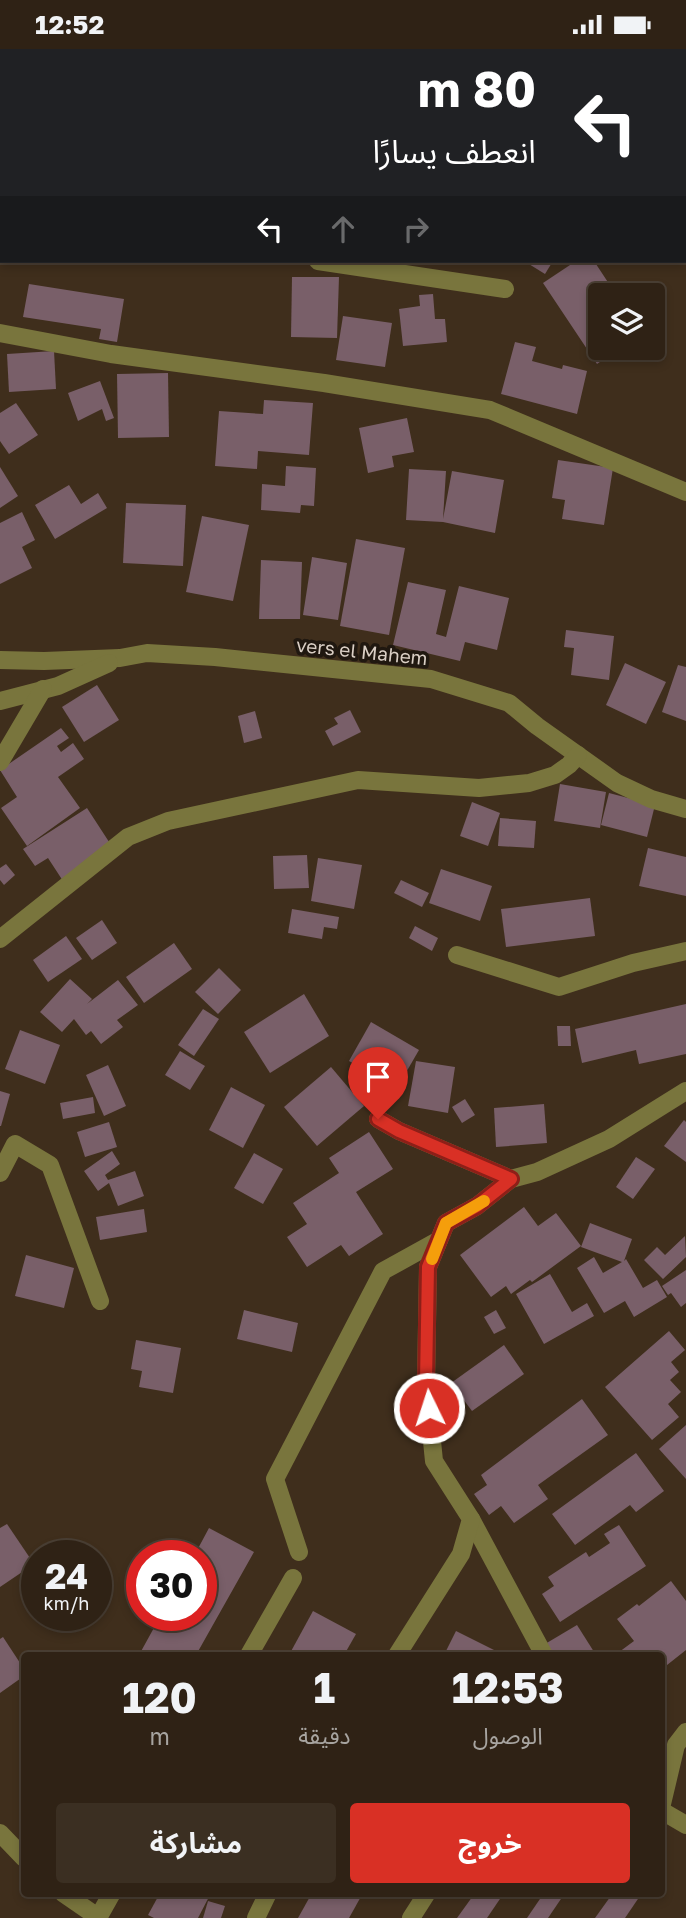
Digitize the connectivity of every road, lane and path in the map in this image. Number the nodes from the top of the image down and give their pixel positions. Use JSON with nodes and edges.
{"nodes":[{"id":1,"x":330,"y":263,"type":"edge"},
{"id":2,"x":505,"y":289,"type":"dead end"},
{"id":3,"x":0,"y":333,"type":"edge"},
{"id":4,"x":686,"y":492,"type":"edge"},
{"id":5,"x":120,"y":658,"type":"junction"},
{"id":6,"x":0,"y":660,"type":"edge"},
{"id":7,"x":43,"y":689,"type":"junction"},
{"id":8,"x":0,"y":701,"type":"edge"},
{"id":9,"x":578,"y":755,"type":"junction"},
{"id":10,"x":0,"y":762,"type":"edge"},
{"id":11,"x":686,"y":809,"type":"edge"},
{"id":12,"x":0,"y":939,"type":"edge"},
{"id":13,"x":686,"y":951,"type":"edge"},
{"id":14,"x":457,"y":955,"type":"dead end"},
{"id":15,"x":686,"y":1091,"type":"edge"},
{"id":16,"x":378,"y":1119,"type":"dead end"},
{"id":17,"x":0,"y":1173,"type":"edge"},
{"id":18,"x":511,"y":1179,"type":"junction"},
{"id":19,"x":439,"y":1240,"type":"junction"},
{"id":20,"x":100,"y":1301,"type":"dead end"},
{"id":21,"x":471,"y":1519,"type":"junction"},
{"id":22,"x":299,"y":1552,"type":"dead end"},
{"id":23,"x":293,"y":1579,"type":"dead end"},
{"id":24,"x":251,"y":1652,"type":"edge"},
{"id":25,"x":399,"y":1652,"type":"edge"},
{"id":26,"x":542,"y":1652,"type":"edge"},
{"id":27,"x":686,"y":1733,"type":"edge"},
{"id":28,"x":665,"y":1791,"type":"edge"},
{"id":29,"x":665,"y":1813,"type":"edge"},
{"id":30,"x":686,"y":1825,"type":"edge"},
{"id":31,"x":0,"y":1833,"type":"edge"},
{"id":32,"x":21,"y":1855,"type":"edge"},
{"id":33,"x":69,"y":1897,"type":"edge"},
{"id":34,"x":110,"y":1897,"type":"edge"},
{"id":35,"x":266,"y":1897,"type":"edge"},
{"id":36,"x":424,"y":1897,"type":"edge"},
{"id":37,"x":98,"y":1918,"type":"edge"},
{"id":38,"x":256,"y":1918,"type":"edge"},
{"id":39,"x":411,"y":1918,"type":"edge"}],
"edges":[{"from":1,"to":2,"type":"street"},
{"from":3,"to":4,"type":"street"},
{"from":5,"to":6,"type":"street","name":"vers el Mahem"},
{"from":5,"to":7,"type":"street"},
{"from":5,"to":9,"type":"street","name":"vers el Mahem"},
{"from":7,"to":8,"type":"street"},
{"from":7,"to":10,"type":"street"},
{"from":9,"to":11,"type":"street","name":"vers el Mahem"},
{"from":9,"to":12,"type":"street"},
{"from":13,"to":14,"type":"street"},
{"from":15,"to":18,"type":"street"},
{"from":16,"to":18,"type":"street"},
{"from":17,"to":20,"type":"street"},
{"from":18,"to":19,"type":"street"},
{"from":19,"to":21,"type":"street"},
{"from":19,"to":22,"type":"street"},
{"from":21,"to":25,"type":"street"},
{"from":21,"to":26,"type":"street"},
{"from":23,"to":24,"type":"street"},
{"from":27,"to":28,"type":"street"},
{"from":29,"to":30,"type":"street"},
{"from":31,"to":32,"type":"street"},
{"from":33,"to":37,"type":"street"},
{"from":34,"to":37,"type":"street"},
{"from":35,"to":38,"type":"street"},
{"from":36,"to":39,"type":"street"}]}
